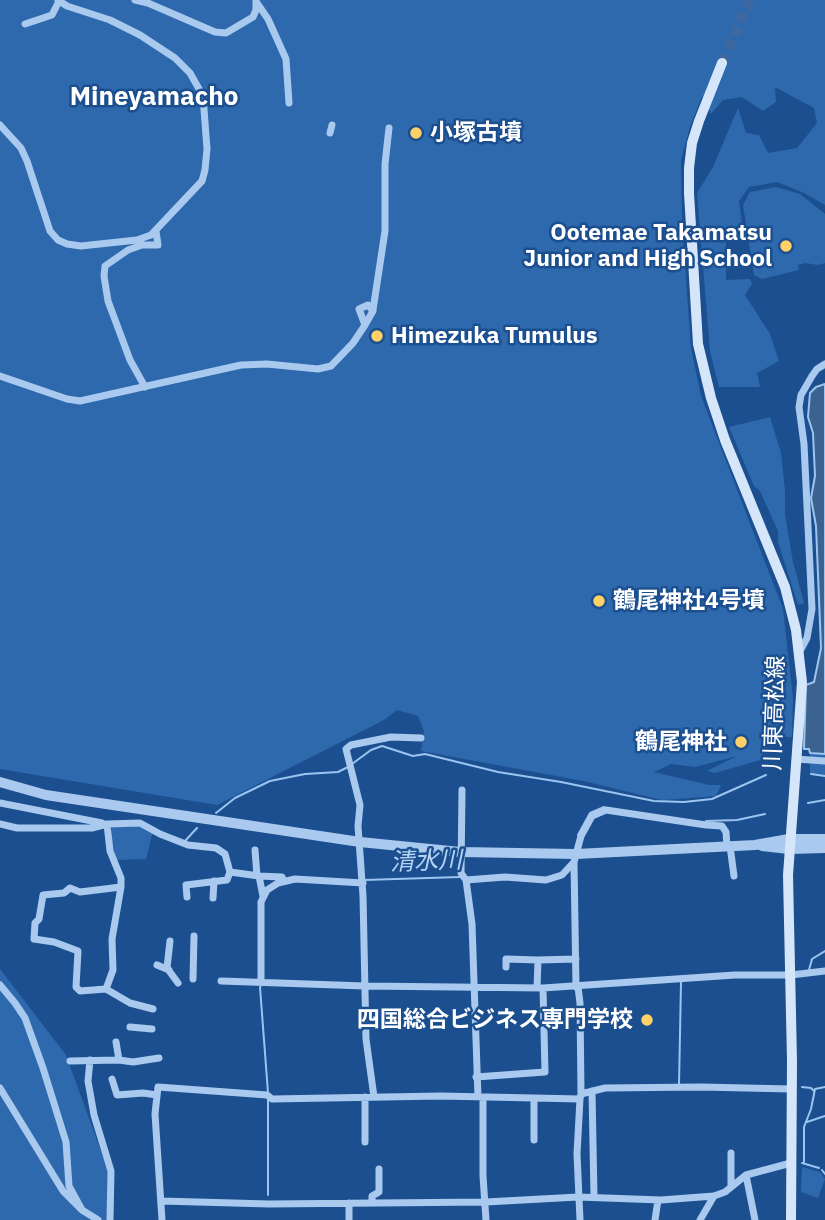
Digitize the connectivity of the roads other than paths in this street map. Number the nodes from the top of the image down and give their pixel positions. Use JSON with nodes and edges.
{"nodes":[{"id":1,"x":58,"y":0,"type":"edge"},
{"id":2,"x":135,"y":0,"type":"edge"},
{"id":3,"x":256,"y":1,"type":"edge"},
{"id":4,"x":25,"y":24,"type":"dead end"},
{"id":5,"x":722,"y":63,"type":"tunnel mouth"},
{"id":6,"x":289,"y":103,"type":"dead end"},
{"id":7,"x":0,"y":125,"type":"edge"},
{"id":8,"x":389,"y":128,"type":"dead end"},
{"id":9,"x":156,"y":231,"type":"junction"},
{"id":10,"x":373,"y":311,"type":"junction"},
{"id":11,"x":365,"y":325,"type":"junction"},
{"id":12,"x":825,"y":364,"type":"edge"},
{"id":13,"x":0,"y":376,"type":"edge"},
{"id":14,"x":145,"y":387,"type":"junction"},
{"id":15,"x":800,"y":650,"type":"junction"},
{"id":16,"x":422,"y":738,"type":"dead end"},
{"id":17,"x":796,"y":759,"type":"junction"},
{"id":18,"x":825,"y":761,"type":"edge"},
{"id":19,"x":0,"y":782,"type":"edge"},
{"id":20,"x":462,"y":790,"type":"dead end"},
{"id":21,"x":0,"y":803,"type":"edge"},
{"id":22,"x":0,"y":824,"type":"edge"},
{"id":23,"x":105,"y":824,"type":"junction"},
{"id":24,"x":825,"y":839,"type":"edge"},
{"id":25,"x":360,"y":842,"type":"junction"},
{"id":26,"x":789,"y":844,"type":"junction"},
{"id":27,"x":729,"y":846,"type":"junction"},
{"id":28,"x":825,"y":848,"type":"edge"},
{"id":29,"x":255,"y":850,"type":"dead end"},
{"id":30,"x":460,"y":852,"type":"junction"},
{"id":31,"x":575,"y":858,"type":"junction"},
{"id":32,"x":230,"y":872,"type":"junction"},
{"id":33,"x":258,"y":876,"type":"junction"},
{"id":34,"x":734,"y":876,"type":"dead end"},
{"id":35,"x":464,"y":877,"type":"junction"},
{"id":36,"x":283,"y":879,"type":"junction"},
{"id":37,"x":362,"y":880,"type":"junction"},
{"id":38,"x":214,"y":881,"type":"junction"},
{"id":39,"x":121,"y":887,"type":"junction"},
{"id":40,"x":261,"y":895,"type":"junction"},
{"id":41,"x":187,"y":897,"type":"dead end"},
{"id":42,"x":213,"y":898,"type":"dead end"},
{"id":43,"x":194,"y":936,"type":"dead end"},
{"id":44,"x":170,"y":941,"type":"dead end"},
{"id":45,"x":576,"y":959,"type":"junction"},
{"id":46,"x":538,"y":960,"type":"junction"},
{"id":47,"x":157,"y":965,"type":"dead end"},
{"id":48,"x":506,"y":967,"type":"dead end"},
{"id":49,"x":169,"y":970,"type":"junction"},
{"id":50,"x":825,"y":971,"type":"edge"},
{"id":51,"x":791,"y":975,"type":"junction"},
{"id":52,"x":193,"y":979,"type":"dead end"},
{"id":53,"x":221,"y":981,"type":"dead end"},
{"id":54,"x":178,"y":983,"type":"dead end"},
{"id":55,"x":261,"y":983,"type":"junction"},
{"id":56,"x":0,"y":985,"type":"edge"},
{"id":57,"x":365,"y":986,"type":"junction"},
{"id":58,"x":475,"y":987,"type":"junction"},
{"id":59,"x":577,"y":987,"type":"junction"},
{"id":60,"x":540,"y":988,"type":"junction"},
{"id":61,"x":106,"y":989,"type":"junction"},
{"id":62,"x":153,"y":1009,"type":"dead end"},
{"id":63,"x":130,"y":1027,"type":"dead end"},
{"id":64,"x":152,"y":1029,"type":"dead end"},
{"id":65,"x":117,"y":1042,"type":"dead end"},
{"id":66,"x":159,"y":1058,"type":"dead end"},
{"id":67,"x":70,"y":1060,"type":"dead end"},
{"id":68,"x":90,"y":1060,"type":"junction"},
{"id":69,"x":118,"y":1060,"type":"junction"},
{"id":70,"x":476,"y":1077,"type":"junction"},
{"id":71,"x":112,"y":1079,"type":"dead end"},
{"id":72,"x":0,"y":1083,"type":"edge"},
{"id":73,"x":0,"y":1088,"type":"edge"},
{"id":74,"x":791,"y":1089,"type":"junction"},
{"id":75,"x":592,"y":1091,"type":"junction"},
{"id":76,"x":157,"y":1095,"type":"junction"},
{"id":77,"x":581,"y":1096,"type":"junction"},
{"id":78,"x":370,"y":1097,"type":"junction"},
{"id":79,"x":480,"y":1097,"type":"junction"},
{"id":80,"x":6,"y":1098,"type":"junction"},
{"id":81,"x":534,"y":1099,"type":"junction"},
{"id":82,"x":534,"y":1140,"type":"dead end"},
{"id":83,"x":365,"y":1142,"type":"dead end"},
{"id":84,"x":731,"y":1153,"type":"dead end"},
{"id":85,"x":791,"y":1163,"type":"junction"},
{"id":86,"x":379,"y":1170,"type":"dead end"},
{"id":87,"x":746,"y":1175,"type":"junction"},
{"id":88,"x":731,"y":1186,"type":"junction"},
{"id":89,"x":714,"y":1196,"type":"junction"},
{"id":90,"x":578,"y":1197,"type":"junction"},
{"id":91,"x":594,"y":1197,"type":"junction"},
{"id":92,"x":658,"y":1200,"type":"junction"},
{"id":93,"x":161,"y":1201,"type":"junction"},
{"id":94,"x":486,"y":1202,"type":"junction"},
{"id":95,"x":349,"y":1203,"type":"junction"},
{"id":96,"x":372,"y":1203,"type":"junction"},
{"id":97,"x":82,"y":1210,"type":"junction"},
{"id":98,"x":98,"y":1220,"type":"edge"},
{"id":99,"x":110,"y":1220,"type":"edge"},
{"id":100,"x":162,"y":1220,"type":"edge"},
{"id":101,"x":349,"y":1220,"type":"edge"},
{"id":102,"x":486,"y":1220,"type":"edge"},
{"id":103,"x":580,"y":1220,"type":"edge"},
{"id":104,"x":655,"y":1220,"type":"edge"},
{"id":105,"x":700,"y":1220,"type":"edge"},
{"id":106,"x":755,"y":1220,"type":"edge"},
{"id":107,"x":791,"y":1220,"type":"edge"}],
"edges":[{"from":1,"to":4,"type":"street"},
{"from":1,"to":9,"type":"street"},
{"from":2,"to":3,"type":"street"},
{"from":3,"to":6,"type":"street"},
{"from":5,"to":15,"type":"main road","name":"川東高松線"},
{"from":7,"to":9,"type":"street"},
{"from":8,"to":10,"type":"street"},
{"from":9,"to":14,"type":"street"},
{"from":10,"to":11,"type":"street"},
{"from":10,"to":11,"type":"street"},
{"from":11,"to":14,"type":"street"},
{"from":12,"to":15,"type":"street"},
{"from":13,"to":14,"type":"street"},
{"from":15,"to":17,"type":"main road","name":"川東高松線"},
{"from":16,"to":25,"type":"street"},
{"from":17,"to":18,"type":"street"},
{"from":17,"to":26,"type":"main road","name":"川東高松線"},
{"from":19,"to":25,"type":"street"},
{"from":20,"to":30,"type":"street"},
{"from":21,"to":23,"type":"street"},
{"from":22,"to":23,"type":"street"},
{"from":23,"to":32,"type":"street"},
{"from":23,"to":39,"type":"street"},
{"from":24,"to":26,"type":"street"},
{"from":25,"to":30,"type":"street"},
{"from":25,"to":37,"type":"street"},
{"from":26,"to":27,"type":"street"},
{"from":26,"to":28,"type":"street"},
{"from":26,"to":51,"type":"main road","name":"川東高松線"},
{"from":27,"to":31,"type":"street"},
{"from":27,"to":31,"type":"street"},
{"from":27,"to":34,"type":"street"},
{"from":29,"to":33,"type":"street"},
{"from":30,"to":31,"type":"street"},
{"from":30,"to":35,"type":"street"},
{"from":31,"to":35,"type":"street"},
{"from":31,"to":45,"type":"street"},
{"from":32,"to":33,"type":"street"},
{"from":32,"to":38,"type":"street"},
{"from":33,"to":36,"type":"street"},
{"from":33,"to":40,"type":"street"},
{"from":35,"to":58,"type":"street"},
{"from":36,"to":37,"type":"street"},
{"from":36,"to":40,"type":"street"},
{"from":37,"to":57,"type":"street"},
{"from":38,"to":41,"type":"street"},
{"from":38,"to":42,"type":"street"},
{"from":39,"to":61,"type":"street"},
{"from":39,"to":61,"type":"street"},
{"from":40,"to":55,"type":"street"},
{"from":43,"to":52,"type":"street"},
{"from":44,"to":49,"type":"street"},
{"from":45,"to":46,"type":"street"},
{"from":45,"to":59,"type":"street"},
{"from":46,"to":48,"type":"street"},
{"from":46,"to":60,"type":"street"},
{"from":47,"to":49,"type":"street"},
{"from":49,"to":54,"type":"street"},
{"from":50,"to":51,"type":"street"},
{"from":51,"to":59,"type":"street"},
{"from":51,"to":74,"type":"main road","name":"川東高松線"},
{"from":53,"to":55,"type":"street"},
{"from":55,"to":57,"type":"street"},
{"from":56,"to":97,"type":"street"},
{"from":57,"to":58,"type":"street"},
{"from":57,"to":78,"type":"street"},
{"from":58,"to":60,"type":"street"},
{"from":58,"to":70,"type":"street"},
{"from":59,"to":60,"type":"street"},
{"from":59,"to":77,"type":"street"},
{"from":60,"to":70,"type":"street"},
{"from":61,"to":62,"type":"street"},
{"from":63,"to":64,"type":"street"},
{"from":65,"to":69,"type":"street"},
{"from":66,"to":69,"type":"street"},
{"from":67,"to":68,"type":"street"},
{"from":68,"to":69,"type":"street"},
{"from":68,"to":99,"type":"street"},
{"from":70,"to":79,"type":"street"},
{"from":71,"to":76,"type":"street"},
{"from":72,"to":80,"type":"street"},
{"from":73,"to":80,"type":"street"},
{"from":74,"to":75,"type":"street"},
{"from":74,"to":85,"type":"main road","name":"川東高松線"},
{"from":75,"to":77,"type":"street"},
{"from":75,"to":91,"type":"street"},
{"from":76,"to":78,"type":"street"},
{"from":76,"to":93,"type":"street"},
{"from":77,"to":81,"type":"street"},
{"from":77,"to":90,"type":"street"},
{"from":78,"to":79,"type":"street"},
{"from":78,"to":83,"type":"street"},
{"from":79,"to":81,"type":"street"},
{"from":79,"to":94,"type":"street"},
{"from":80,"to":97,"type":"street"},
{"from":81,"to":82,"type":"street"},
{"from":84,"to":88,"type":"street"},
{"from":85,"to":87,"type":"street"},
{"from":85,"to":107,"type":"main road","name":"川東高松線"},
{"from":86,"to":96,"type":"street"},
{"from":87,"to":88,"type":"street"},
{"from":87,"to":106,"type":"street"},
{"from":88,"to":89,"type":"street"},
{"from":89,"to":92,"type":"street"},
{"from":89,"to":105,"type":"street"},
{"from":90,"to":91,"type":"street"},
{"from":90,"to":94,"type":"street"},
{"from":90,"to":103,"type":"street"},
{"from":91,"to":92,"type":"street"},
{"from":92,"to":104,"type":"street"},
{"from":93,"to":95,"type":"street"},
{"from":93,"to":100,"type":"street"},
{"from":94,"to":96,"type":"street"},
{"from":94,"to":102,"type":"street"},
{"from":95,"to":96,"type":"street"},
{"from":95,"to":101,"type":"street"},
{"from":97,"to":98,"type":"street"}]}
